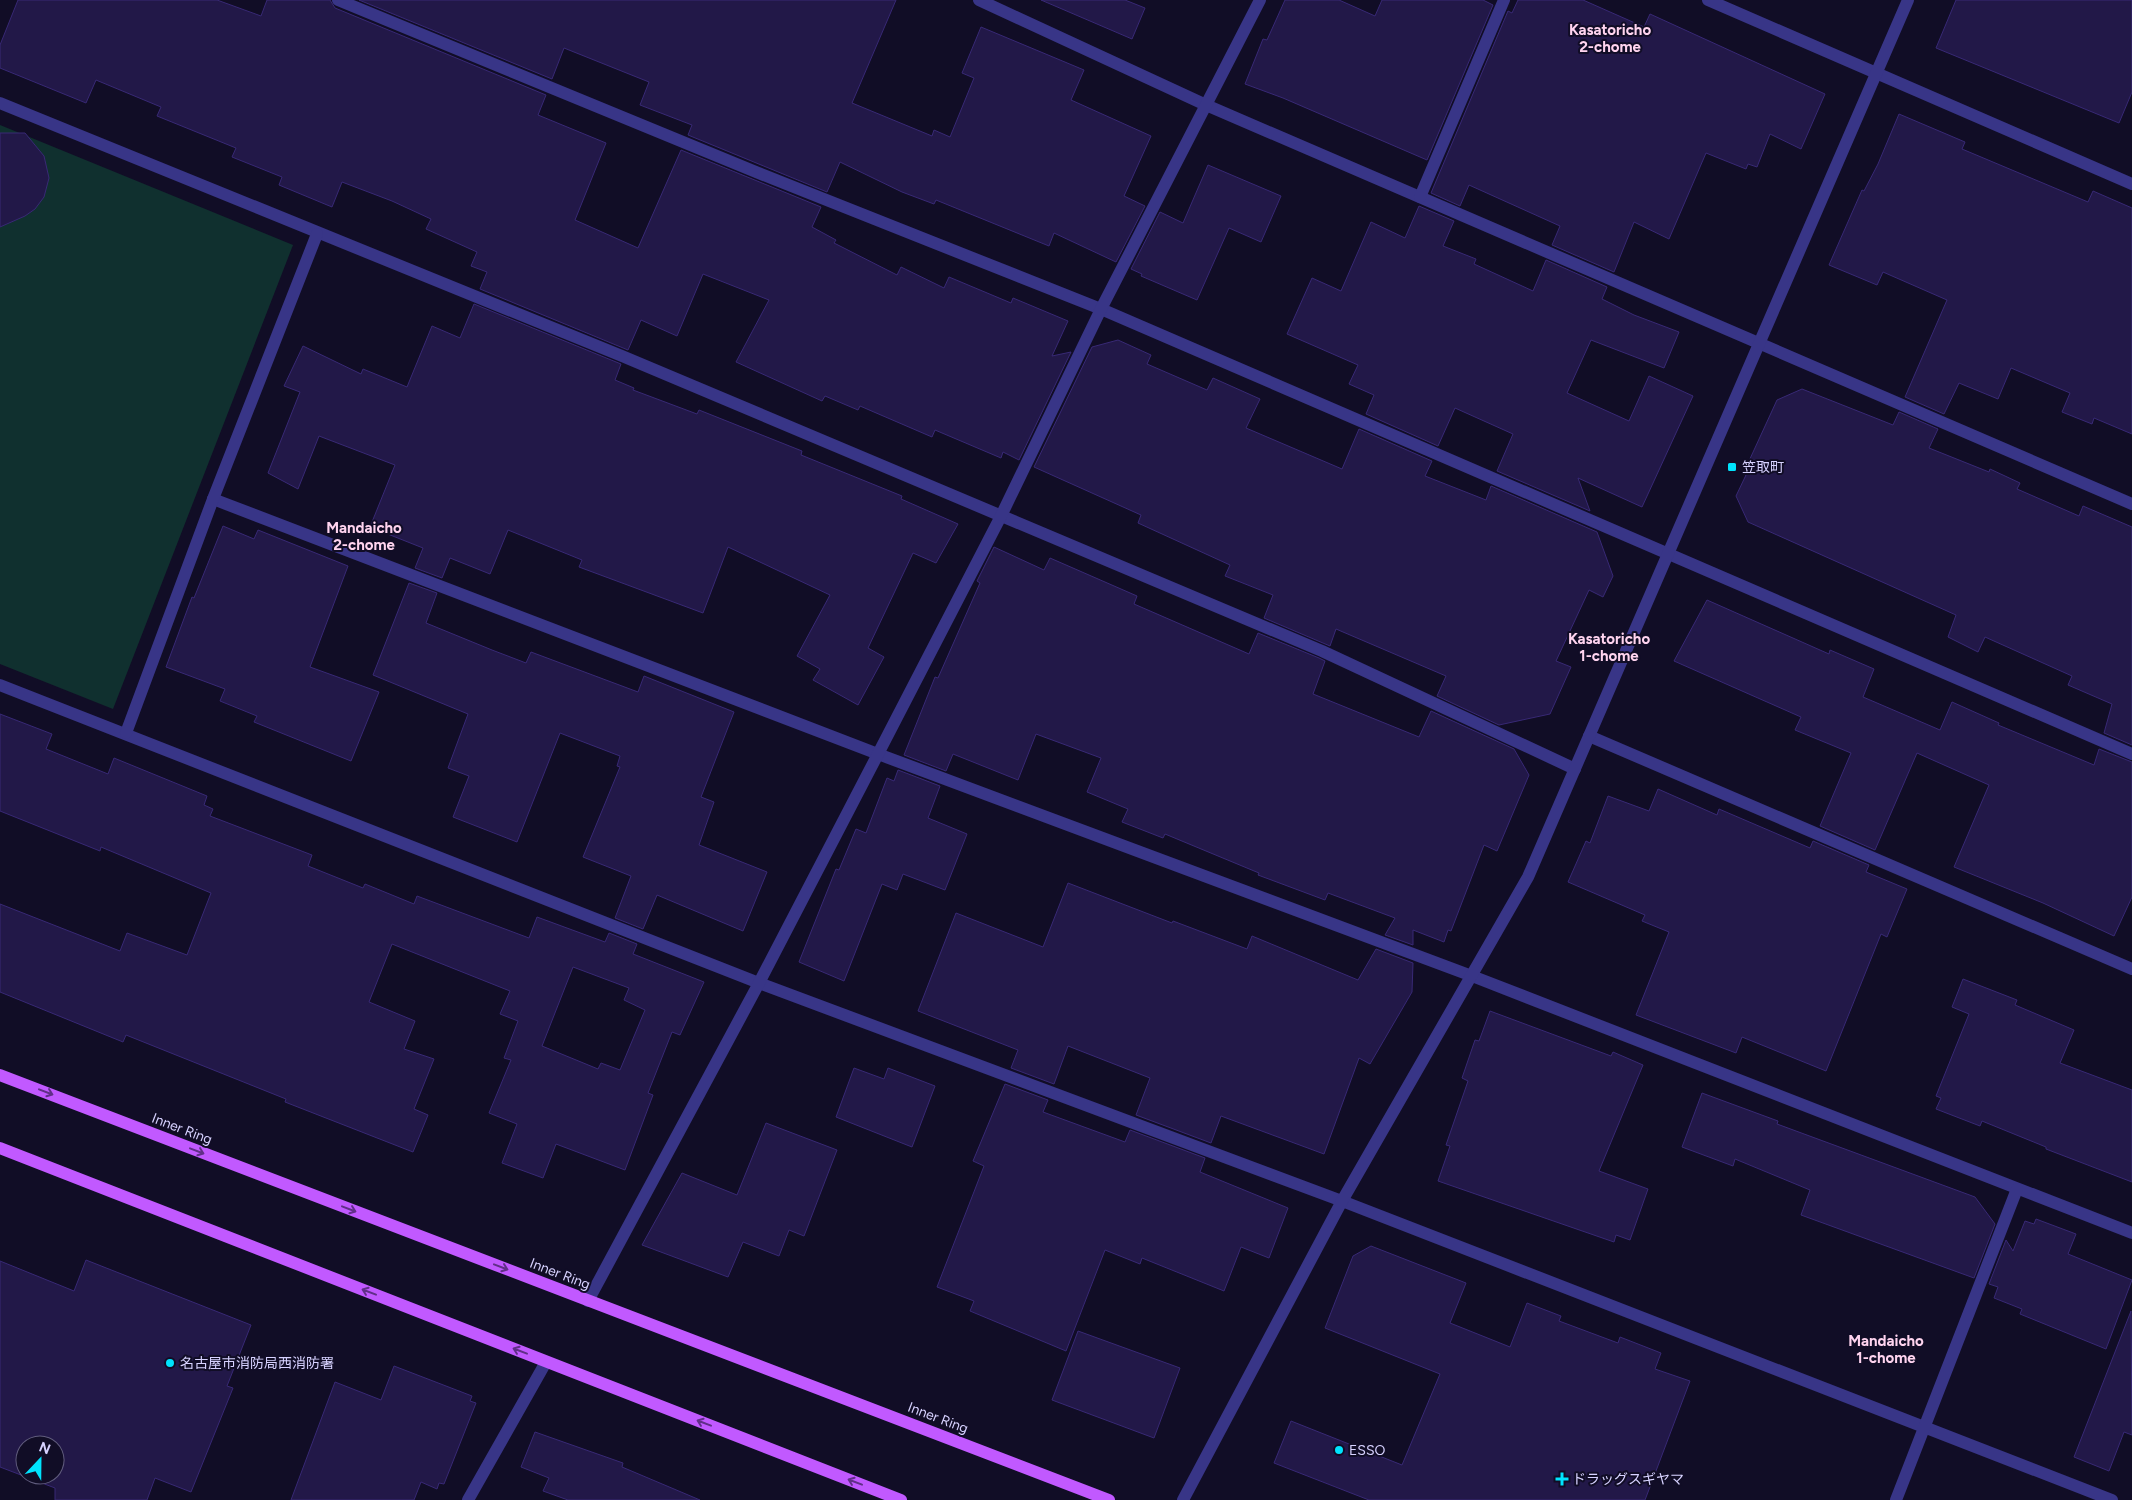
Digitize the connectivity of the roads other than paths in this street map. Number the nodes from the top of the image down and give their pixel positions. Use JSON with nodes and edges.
{"nodes":[{"id":1,"x":338,"y":0,"type":"edge"},
{"id":2,"x":979,"y":0,"type":"edge"},
{"id":3,"x":1260,"y":0,"type":"edge"},
{"id":4,"x":1504,"y":0,"type":"edge"},
{"id":5,"x":1708,"y":0,"type":"edge"},
{"id":6,"x":1908,"y":0,"type":"edge"},
{"id":7,"x":1876,"y":74,"type":"junction"},
{"id":8,"x":0,"y":104,"type":"edge"},
{"id":9,"x":1206,"y":105,"type":"junction"},
{"id":10,"x":2132,"y":184,"type":"edge"},
{"id":11,"x":1420,"y":197,"type":"junction"},
{"id":12,"x":317,"y":234,"type":"junction"},
{"id":13,"x":1101,"y":309,"type":"junction"},
{"id":14,"x":1759,"y":344,"type":"junction"},
{"id":15,"x":213,"y":499,"type":"junction"},
{"id":16,"x":2132,"y":504,"type":"edge"},
{"id":17,"x":1001,"y":516,"type":"junction"},
{"id":18,"x":1668,"y":554,"type":"junction"},
{"id":19,"x":0,"y":685,"type":"edge"},
{"id":20,"x":126,"y":733,"type":"junction"},
{"id":21,"x":1589,"y":736,"type":"junction"},
{"id":22,"x":878,"y":754,"type":"junction"},
{"id":23,"x":2132,"y":754,"type":"edge"},
{"id":24,"x":1575,"y":769,"type":"junction"},
{"id":25,"x":2132,"y":969,"type":"edge"},
{"id":26,"x":1472,"y":976,"type":"junction"},
{"id":27,"x":759,"y":983,"type":"junction"},
{"id":28,"x":0,"y":1075,"type":"edge"},
{"id":29,"x":0,"y":1148,"type":"edge"},
{"id":30,"x":2017,"y":1189,"type":"junction"},
{"id":31,"x":1342,"y":1201,"type":"junction"},
{"id":32,"x":2132,"y":1233,"type":"edge"},
{"id":33,"x":588,"y":1300,"type":"junction"},
{"id":34,"x":546,"y":1362,"type":"junction"},
{"id":35,"x":1925,"y":1428,"type":"junction"},
{"id":36,"x":468,"y":1500,"type":"edge"},
{"id":37,"x":901,"y":1500,"type":"edge"},
{"id":38,"x":1109,"y":1500,"type":"edge"},
{"id":39,"x":1183,"y":1500,"type":"edge"},
{"id":40,"x":1896,"y":1500,"type":"edge"},
{"id":41,"x":2112,"y":1500,"type":"edge"}],
"edges":[{"from":1,"to":13,"type":"street"},
{"from":2,"to":9,"type":"street"},
{"from":3,"to":9,"type":"street"},
{"from":4,"to":11,"type":"street"},
{"from":5,"to":7,"type":"street"},
{"from":6,"to":7,"type":"street"},
{"from":7,"to":10,"type":"street"},
{"from":7,"to":14,"type":"street"},
{"from":8,"to":12,"type":"street"},
{"from":9,"to":11,"type":"street"},
{"from":9,"to":13,"type":"street"},
{"from":11,"to":14,"type":"street"},
{"from":12,"to":15,"type":"street"},
{"from":12,"to":17,"type":"street"},
{"from":13,"to":17,"type":"street"},
{"from":13,"to":18,"type":"street"},
{"from":14,"to":16,"type":"street"},
{"from":14,"to":18,"type":"street"},
{"from":15,"to":20,"type":"street"},
{"from":15,"to":22,"type":"street"},
{"from":17,"to":22,"type":"street"},
{"from":17,"to":24,"type":"street"},
{"from":18,"to":21,"type":"street"},
{"from":18,"to":23,"type":"street"},
{"from":19,"to":20,"type":"street"},
{"from":20,"to":27,"type":"street"},
{"from":21,"to":24,"type":"street"},
{"from":21,"to":25,"type":"street"},
{"from":22,"to":26,"type":"street"},
{"from":22,"to":27,"type":"street"},
{"from":24,"to":26,"type":"street"},
{"from":26,"to":30,"type":"street"},
{"from":26,"to":31,"type":"street"},
{"from":27,"to":31,"type":"street"},
{"from":27,"to":33,"type":"street"},
{"from":28,"to":33,"type":"main road","name":"Inner Ring","one_way":true},
{"from":34,"to":29,"type":"main road","one_way":true},
{"from":30,"to":32,"type":"street"},
{"from":30,"to":35,"type":"street"},
{"from":31,"to":35,"type":"street"},
{"from":31,"to":39,"type":"street"},
{"from":33,"to":38,"type":"main road","name":"Inner Ring"},
{"from":34,"to":36,"type":"street"},
{"from":37,"to":34,"type":"main road","one_way":true},
{"from":35,"to":40,"type":"street"},
{"from":35,"to":41,"type":"street"}]}
